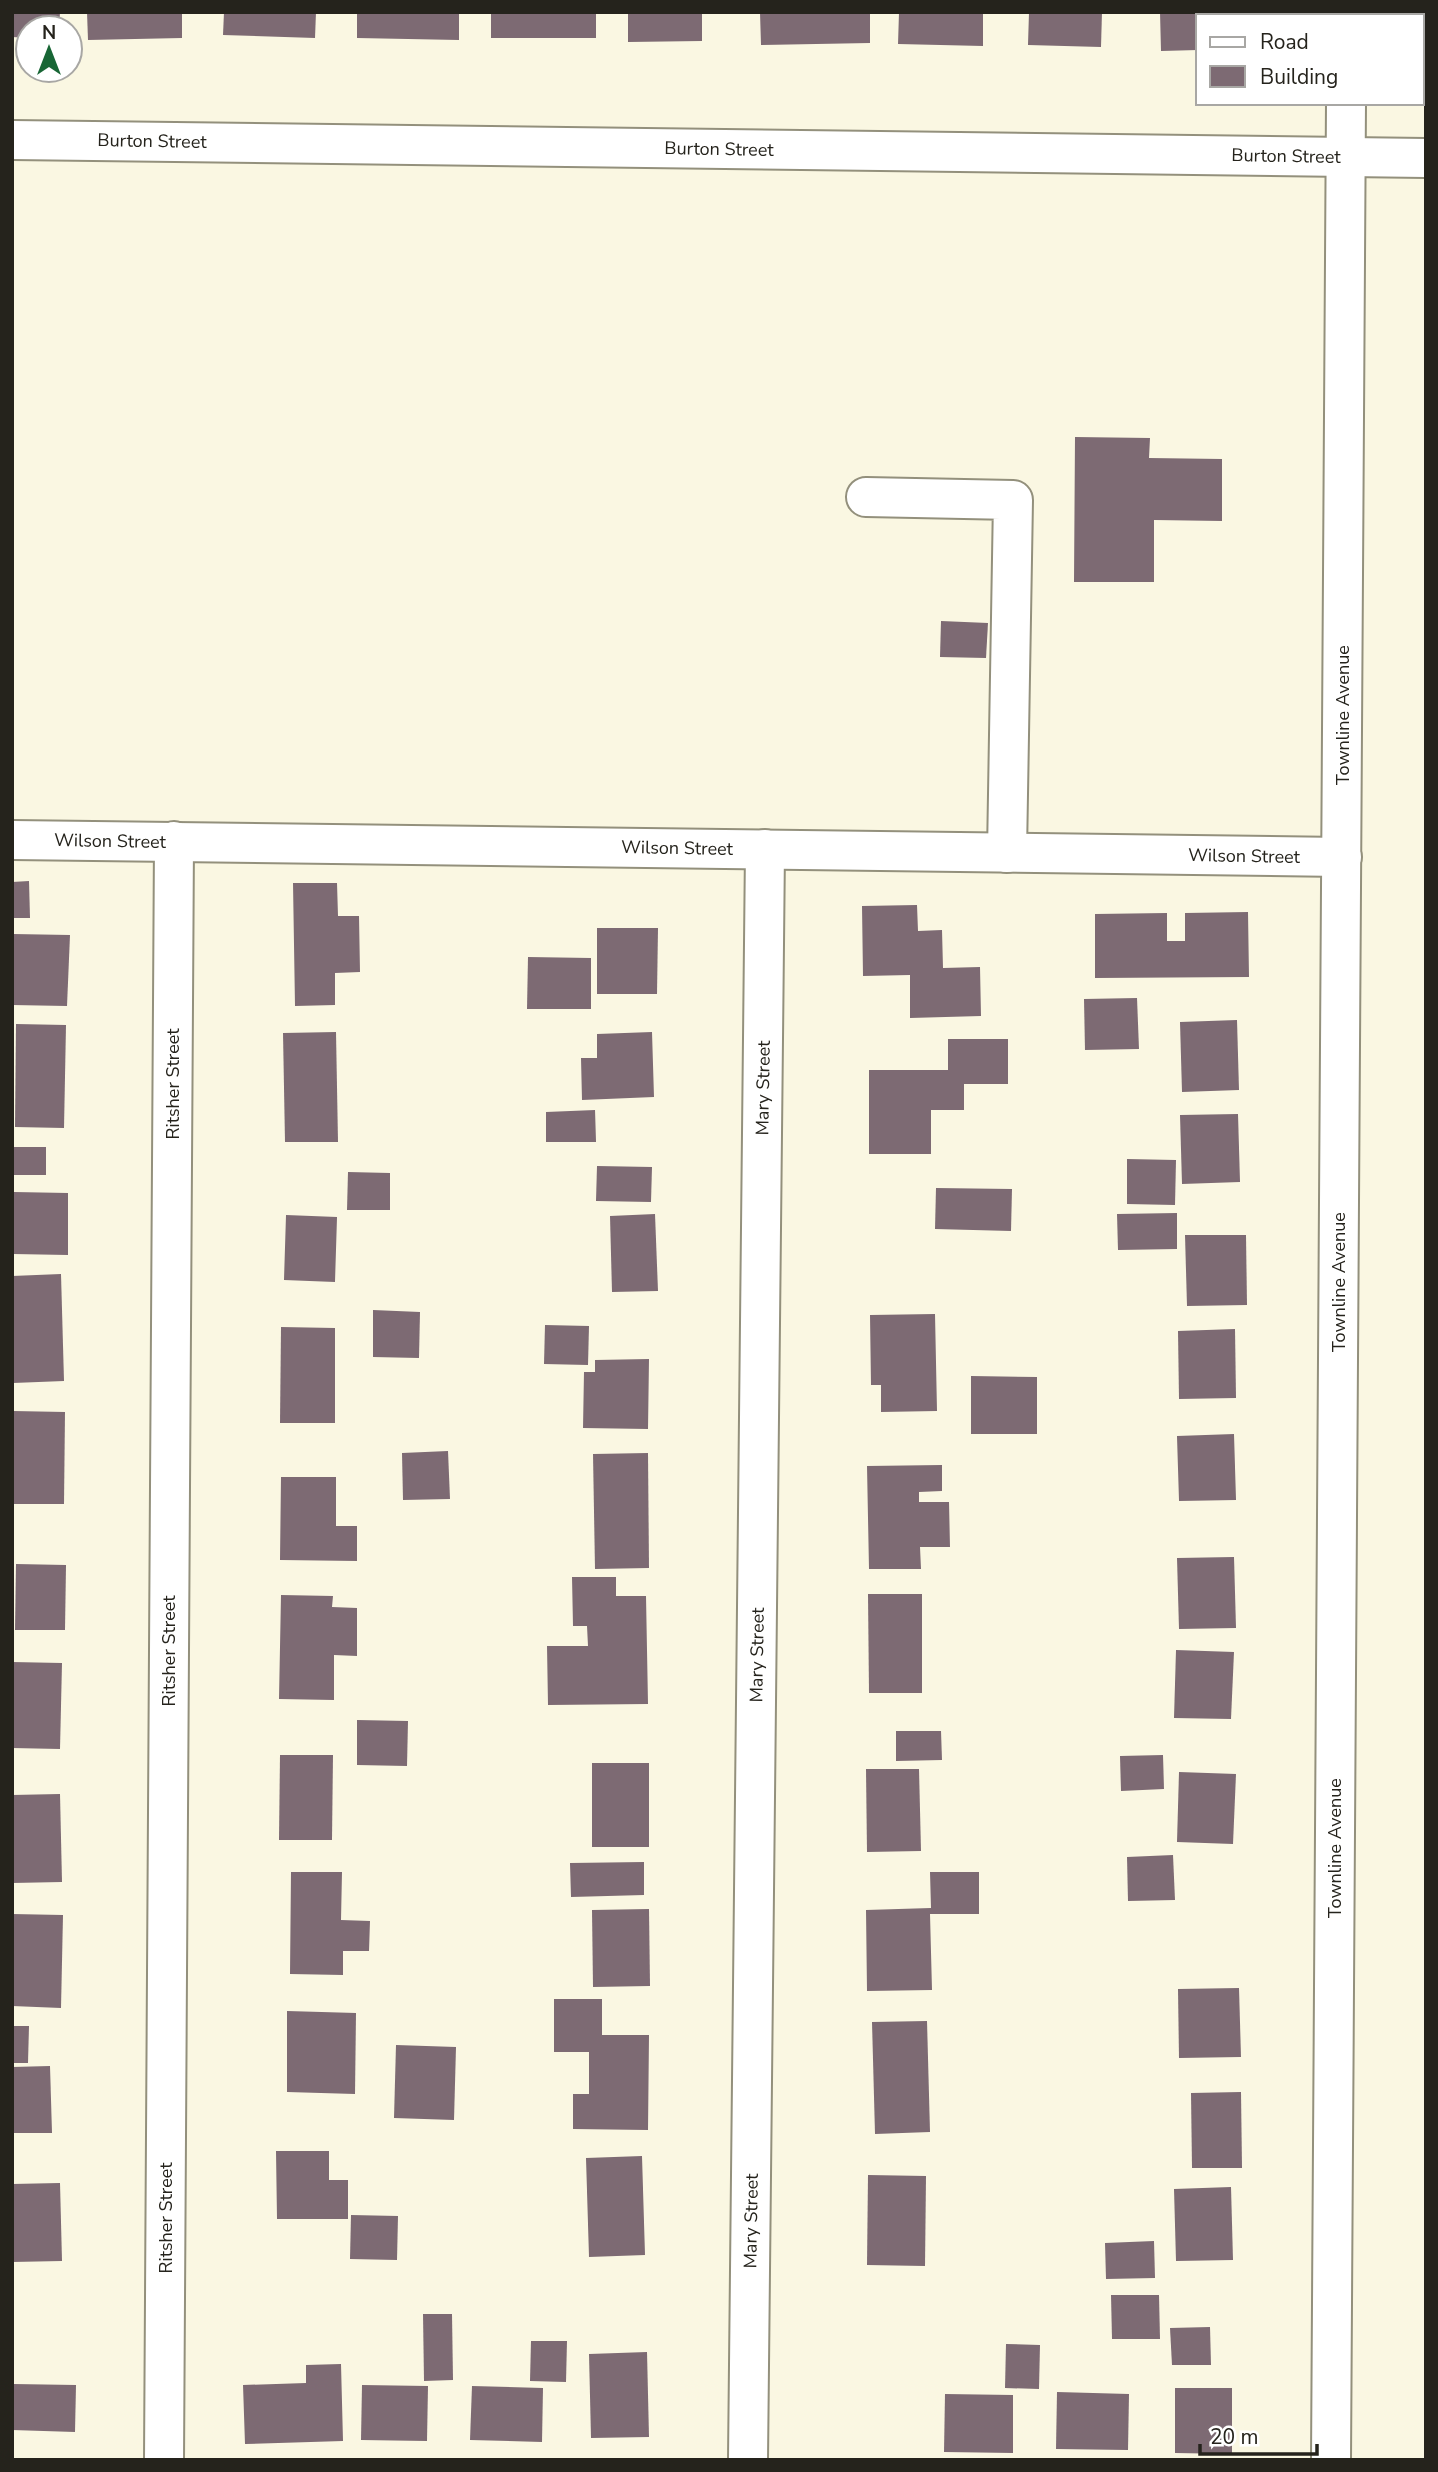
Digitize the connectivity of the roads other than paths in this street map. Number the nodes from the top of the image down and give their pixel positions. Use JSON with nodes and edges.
{"nodes":[{"id":1,"x":1346,"y":105,"type":"edge"},
{"id":2,"x":12,"y":140,"type":"edge"},
{"id":3,"x":1346,"y":157,"type":"junction"},
{"id":4,"x":1426,"y":158,"type":"edge"},
{"id":5,"x":866,"y":497,"type":"dead end"},
{"id":6,"x":12,"y":840,"type":"edge"},
{"id":7,"x":174,"y":841,"type":"junction"},
{"id":8,"x":765,"y":849,"type":"junction"},
{"id":9,"x":1007,"y":853,"type":"junction"},
{"id":10,"x":1342,"y":857,"type":"junction"},
{"id":11,"x":164,"y":2460,"type":"edge"},
{"id":12,"x":748,"y":2460,"type":"edge"},
{"id":13,"x":1331,"y":2460,"type":"edge"}],
"edges":[{"from":1,"to":3,"type":"street","name":"Townline Avenue"},
{"from":2,"to":3,"type":"street","name":"Burton Street"},
{"from":3,"to":4,"type":"street","name":"Burton Street"},
{"from":3,"to":10,"type":"street","name":"Townline Avenue"},
{"from":5,"to":9,"type":"street"},
{"from":6,"to":7,"type":"street","name":"Wilson Street"},
{"from":7,"to":8,"type":"street","name":"Wilson Street"},
{"from":7,"to":11,"type":"street","name":"Ritsher Street"},
{"from":8,"to":9,"type":"street","name":"Wilson Street"},
{"from":8,"to":12,"type":"street","name":"Mary Street"},
{"from":9,"to":10,"type":"street","name":"Wilson Street"},
{"from":10,"to":13,"type":"street","name":"Townline Avenue"}]}
